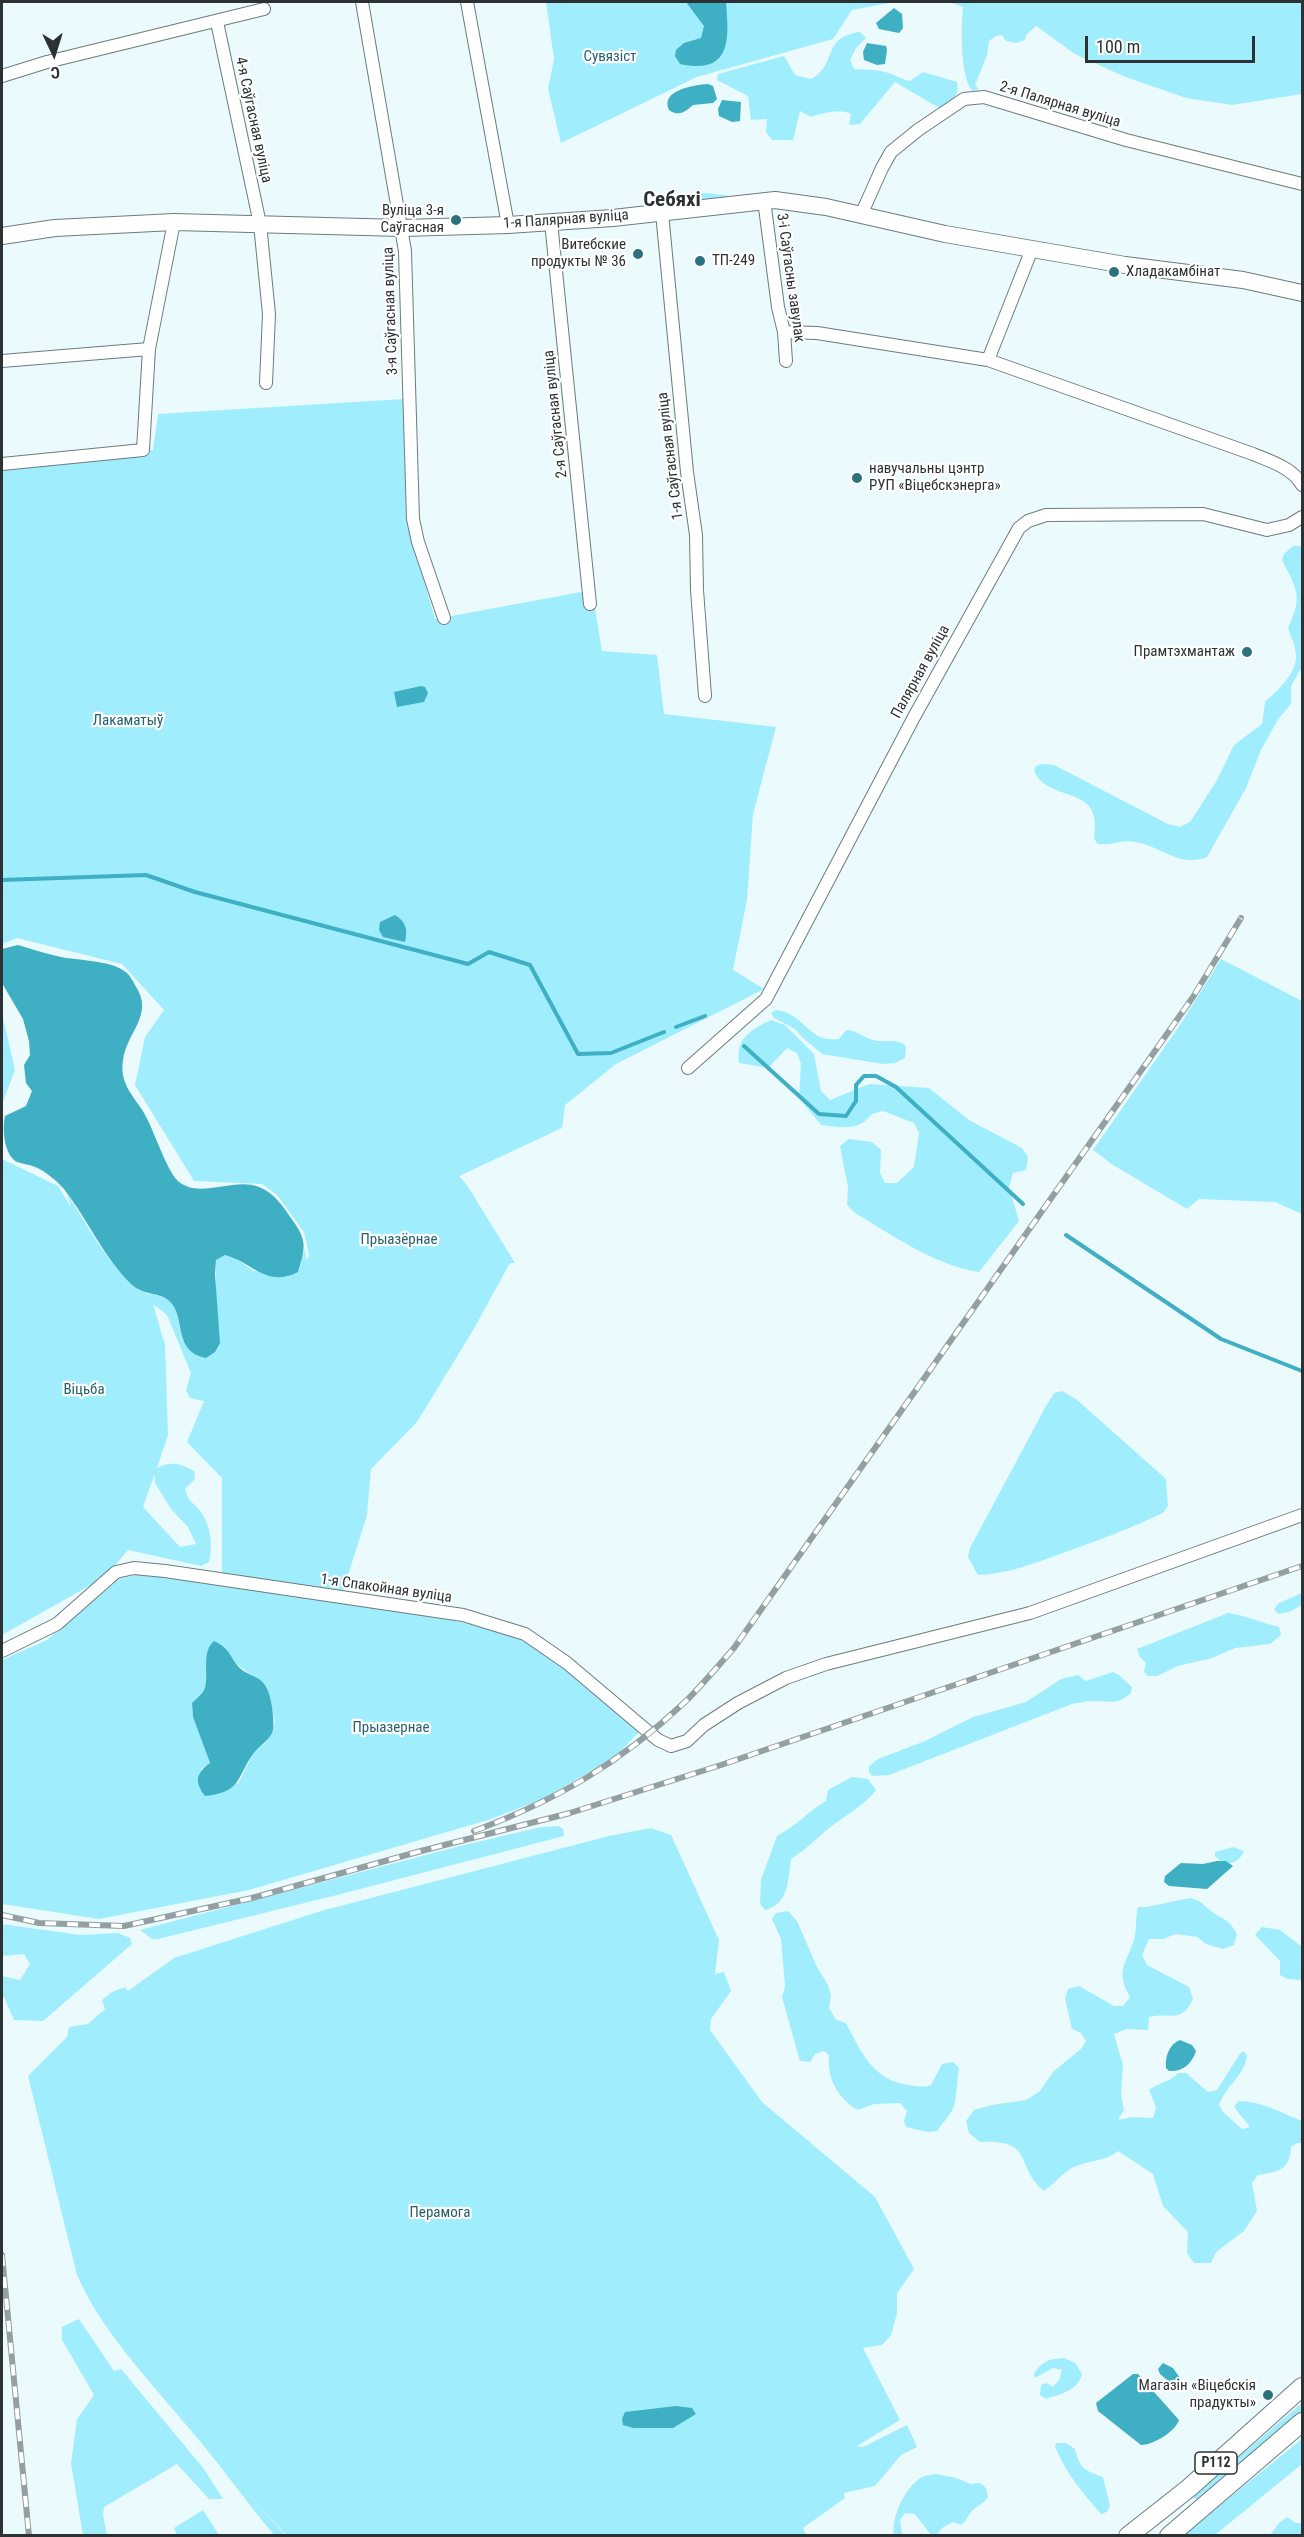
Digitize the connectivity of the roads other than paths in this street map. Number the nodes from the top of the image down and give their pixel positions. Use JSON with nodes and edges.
{"nodes":[{"id":1,"x":362,"y":2,"type":"edge"},
{"id":2,"x":467,"y":2,"type":"edge"},
{"id":3,"x":264,"y":9,"type":"dead end"},
{"id":4,"x":217,"y":22,"type":"junction"},
{"id":5,"x":2,"y":76,"type":"edge"},
{"id":6,"x":1302,"y":184,"type":"edge"},
{"id":7,"x":764,"y":200,"type":"junction"},
{"id":8,"x":662,"y":213,"type":"junction"},
{"id":9,"x":861,"y":215,"type":"junction"},
{"id":10,"x":174,"y":222,"type":"junction"},
{"id":11,"x":551,"y":222,"type":"junction"},
{"id":12,"x":260,"y":224,"type":"junction"},
{"id":13,"x":508,"y":225,"type":"junction"},
{"id":14,"x":402,"y":228,"type":"junction"},
{"id":15,"x":2,"y":237,"type":"edge"},
{"id":16,"x":1032,"y":249,"type":"junction"},
{"id":17,"x":1302,"y":293,"type":"edge"},
{"id":18,"x":784,"y":332,"type":"junction"},
{"id":19,"x":149,"y":349,"type":"junction"},
{"id":20,"x":2,"y":360,"type":"edge"},
{"id":21,"x":988,"y":360,"type":"junction"},
{"id":22,"x":786,"y":361,"type":"dead end"},
{"id":23,"x":266,"y":383,"type":"dead end"},
{"id":24,"x":2,"y":464,"type":"edge"},
{"id":25,"x":1302,"y":485,"type":"edge"},
{"id":26,"x":1302,"y":517,"type":"edge"},
{"id":27,"x":590,"y":604,"type":"dead end"},
{"id":28,"x":444,"y":618,"type":"dead end"},
{"id":29,"x":705,"y":696,"type":"dead end"},
{"id":30,"x":688,"y":1068,"type":"dead end"},
{"id":31,"x":1302,"y":1515,"type":"edge"},
{"id":32,"x":2,"y":1651,"type":"edge"},
{"id":33,"x":1302,"y":2387,"type":"edge"},
{"id":34,"x":1302,"y":2422,"type":"edge"},
{"id":35,"x":1189,"y":2488,"type":"junction"},
{"id":36,"x":1163,"y":2507,"type":"junction"},
{"id":37,"x":1204,"y":2507,"type":"junction"},
{"id":38,"x":1175,"y":2531,"type":"edge"},
{"id":39,"x":1128,"y":2535,"type":"edge"}],
"edges":[{"from":1,"to":14,"type":"street","name":"3-я Саўгасная вуліца"},
{"from":2,"to":13,"type":"street"},
{"from":3,"to":4,"type":"street"},
{"from":4,"to":5,"type":"street"},
{"from":4,"to":12,"type":"street","name":"4-я Саўгасная вуліца"},
{"from":6,"to":9,"type":"street","name":"2-я Палярная вуліца"},
{"from":7,"to":8,"type":"street","name":"1-я Палярная вуліца"},
{"from":7,"to":9,"type":"street","name":"1-я Палярная вуліца"},
{"from":7,"to":18,"type":"street","name":"3-і Саўгасны завулак"},
{"from":8,"to":11,"type":"street","name":"1-я Палярная вуліца"},
{"from":8,"to":29,"type":"street","name":"1-я Саўгасная вуліца"},
{"from":9,"to":16,"type":"street","name":"1-я Палярная вуліца"},
{"from":10,"to":12,"type":"street","name":"1-я Палярная вуліца"},
{"from":10,"to":15,"type":"street","name":"1-я Палярная вуліца"},
{"from":10,"to":19,"type":"street"},
{"from":11,"to":13,"type":"street","name":"1-я Палярная вуліца"},
{"from":11,"to":27,"type":"street","name":"2-я Саўгасная вуліца"},
{"from":12,"to":14,"type":"street","name":"1-я Палярная вуліца"},
{"from":12,"to":23,"type":"street","name":"4-я Саўгасная вуліца"},
{"from":13,"to":14,"type":"street","name":"1-я Палярная вуліца"},
{"from":14,"to":28,"type":"street","name":"3-я Саўгасная вуліца"},
{"from":16,"to":17,"type":"street","name":"1-я Палярная вуліца"},
{"from":16,"to":21,"type":"street"},
{"from":18,"to":21,"type":"street"},
{"from":18,"to":22,"type":"street","name":"3-і Саўгасны завулак"},
{"from":19,"to":20,"type":"street"},
{"from":19,"to":24,"type":"street"},
{"from":21,"to":25,"type":"street"},
{"from":26,"to":30,"type":"street","name":"Палярная вуліца"},
{"from":31,"to":32,"type":"street","name":"1-я Спакойная вуліца"},
{"from":33,"to":35,"type":"main road","number":"Р112"},
{"from":34,"to":37,"type":"main road","number":"Р112"},
{"from":35,"to":36,"type":"main road","number":"Р112"},
{"from":35,"to":37,"type":"main road"},
{"from":36,"to":38,"type":"main road"},
{"from":36,"to":39,"type":"main road","number":"Р112"},
{"from":37,"to":38,"type":"main road","number":"Р112"}]}
